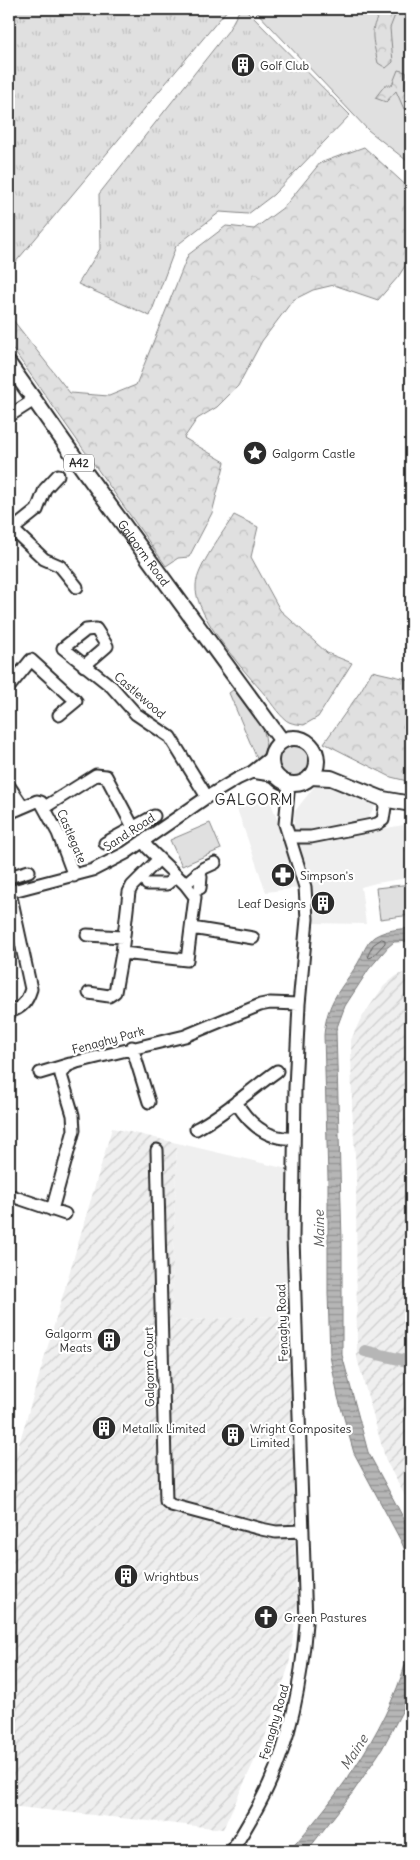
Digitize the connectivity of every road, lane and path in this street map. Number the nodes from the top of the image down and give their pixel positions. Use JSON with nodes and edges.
{"nodes":[{"id":1,"x":9,"y":364,"type":"edge"},
{"id":2,"x":26,"y":388,"type":"junction"},
{"id":3,"x":34,"y":405,"type":"junction"},
{"id":4,"x":10,"y":415,"type":"edge"},
{"id":5,"x":58,"y":476,"type":"dead end"},
{"id":6,"x":11,"y":528,"type":"edge"},
{"id":7,"x":77,"y":587,"type":"dead end"},
{"id":8,"x":84,"y":666,"type":"dead end"},
{"id":9,"x":9,"y":687,"type":"edge"},
{"id":10,"x":58,"y":715,"type":"dead end"},
{"id":11,"x":282,"y":741,"type":"junction"},
{"id":12,"x":316,"y":756,"type":"junction"},
{"id":13,"x":271,"y":757,"type":"junction"},
{"id":14,"x":252,"y":772,"type":"junction"},
{"id":15,"x":310,"y":777,"type":"junction"},
{"id":16,"x":330,"y":778,"type":"junction"},
{"id":17,"x":283,"y":780,"type":"junction"},
{"id":18,"x":9,"y":786,"type":"edge"},
{"id":19,"x":207,"y":798,"type":"junction"},
{"id":20,"x":383,"y":798,"type":"junction"},
{"id":21,"x":411,"y":804,"type":"edge"},
{"id":22,"x":23,"y":807,"type":"junction"},
{"id":23,"x":45,"y":807,"type":"junction"},
{"id":24,"x":9,"y":813,"type":"edge"},
{"id":25,"x":154,"y":816,"type":"dead end"},
{"id":26,"x":133,"y":827,"type":"junction"},
{"id":27,"x":289,"y":837,"type":"junction"},
{"id":28,"x":143,"y":841,"type":"junction"},
{"id":29,"x":105,"y":843,"type":"dead end"},
{"id":30,"x":159,"y":859,"type":"junction"},
{"id":31,"x":215,"y":863,"type":"dead end"},
{"id":32,"x":30,"y":871,"type":"dead end"},
{"id":33,"x":197,"y":873,"type":"junction"},
{"id":34,"x":74,"y":876,"type":"junction"},
{"id":35,"x":176,"y":876,"type":"junction"},
{"id":36,"x":9,"y":877,"type":"edge"},
{"id":37,"x":146,"y":884,"type":"dead end"},
{"id":38,"x":185,"y":884,"type":"junction"},
{"id":39,"x":200,"y":888,"type":"dead end"},
{"id":40,"x":10,"y":892,"type":"edge"},
{"id":41,"x":192,"y":928,"type":"junction"},
{"id":42,"x":87,"y":935,"type":"dead end"},
{"id":43,"x":123,"y":937,"type":"junction"},
{"id":44,"x":253,"y":938,"type":"dead end"},
{"id":45,"x":122,"y":953,"type":"junction"},
{"id":46,"x":89,"y":993,"type":"dead end"},
{"id":47,"x":299,"y":1004,"type":"junction"},
{"id":48,"x":9,"y":1012,"type":"edge"},
{"id":49,"x":132,"y":1047,"type":"junction"},
{"id":50,"x":77,"y":1062,"type":"junction"},
{"id":51,"x":277,"y":1071,"type":"dead end"},
{"id":52,"x":40,"y":1073,"type":"dead end"},
{"id":53,"x":149,"y":1102,"type":"dead end"},
{"id":54,"x":236,"y":1102,"type":"junction"},
{"id":55,"x":196,"y":1130,"type":"dead end"},
{"id":56,"x":294,"y":1138,"type":"junction"},
{"id":57,"x":157,"y":1150,"type":"dead end"},
{"id":58,"x":11,"y":1196,"type":"edge"},
{"id":59,"x":52,"y":1210,"type":"junction"},
{"id":60,"x":65,"y":1214,"type":"dead end"},
{"id":61,"x":303,"y":1531,"type":"junction"},
{"id":62,"x":232,"y":1851,"type":"edge"}],
"edges":[{"from":1,"to":2,"type":"main road","name":"Galgorm Road","number":"A42"},
{"from":2,"to":3,"type":"main road","name":"Galgorm Road","number":"A42"},
{"from":2,"to":4,"type":"street"},
{"from":3,"to":4,"type":"street"},
{"from":3,"to":11,"type":"main road","name":"Galgorm Road","number":"A42"},
{"from":5,"to":6,"type":"street"},
{"from":6,"to":7,"type":"street"},
{"from":8,"to":19,"type":"street","name":"Castlewood"},
{"from":9,"to":10,"type":"street"},
{"from":11,"to":12,"type":"main road"},
{"from":11,"to":13,"type":"main road"},
{"from":12,"to":15,"type":"main road"},
{"from":12,"to":16,"type":"main road"},
{"from":13,"to":14,"type":"street","name":"Sand Road"},
{"from":13,"to":17,"type":"main road"},
{"from":14,"to":17,"type":"street"},
{"from":14,"to":19,"type":"street","name":"Sand Road"},
{"from":15,"to":16,"type":"main road"},
{"from":15,"to":17,"type":"main road"},
{"from":16,"to":20,"type":"main road"},
{"from":17,"to":27,"type":"street","name":"Fenaghy Road"},
{"from":18,"to":22,"type":"street"},
{"from":19,"to":28,"type":"street","name":"Sand Road"},
{"from":20,"to":21,"type":"main road"},
{"from":20,"to":27,"type":"street"},
{"from":22,"to":23,"type":"street","name":"Castlegate"},
{"from":22,"to":24,"type":"street","name":"Castlegate"},
{"from":23,"to":26,"type":"street","name":"Castlegate"},
{"from":23,"to":34,"type":"street","name":"Castlegate"},
{"from":25,"to":26,"type":"street"},
{"from":26,"to":29,"type":"street"},
{"from":27,"to":47,"type":"street","name":"Fenaghy Road"},
{"from":28,"to":30,"type":"street"},
{"from":28,"to":34,"type":"street","name":"Sand Road"},
{"from":30,"to":35,"type":"street"},
{"from":30,"to":43,"type":"street"},
{"from":31,"to":33,"type":"street"},
{"from":32,"to":36,"type":"street"},
{"from":33,"to":38,"type":"street"},
{"from":33,"to":39,"type":"street"},
{"from":34,"to":40,"type":"street","name":"Sand Road"},
{"from":35,"to":37,"type":"street"},
{"from":35,"to":38,"type":"street"},
{"from":38,"to":41,"type":"street"},
{"from":40,"to":48,"type":"street","name":"Sand Road"},
{"from":41,"to":44,"type":"street"},
{"from":41,"to":45,"type":"street"},
{"from":42,"to":43,"type":"street"},
{"from":43,"to":45,"type":"street"},
{"from":45,"to":46,"type":"street"},
{"from":47,"to":49,"type":"street","name":"Fenaghy Park"},
{"from":47,"to":56,"type":"street","name":"Fenaghy Road"},
{"from":49,"to":50,"type":"street","name":"Fenaghy Park"},
{"from":49,"to":53,"type":"street"},
{"from":50,"to":52,"type":"street"},
{"from":50,"to":59,"type":"street","name":"Fenaghy Park"},
{"from":51,"to":54,"type":"street"},
{"from":54,"to":55,"type":"street"},
{"from":54,"to":56,"type":"street"},
{"from":56,"to":61,"type":"street","name":"Fenaghy Road"},
{"from":57,"to":61,"type":"street","name":"Galgorm Court"},
{"from":58,"to":59,"type":"street"},
{"from":59,"to":60,"type":"street"},
{"from":61,"to":62,"type":"street","name":"Fenaghy Road"}]}
